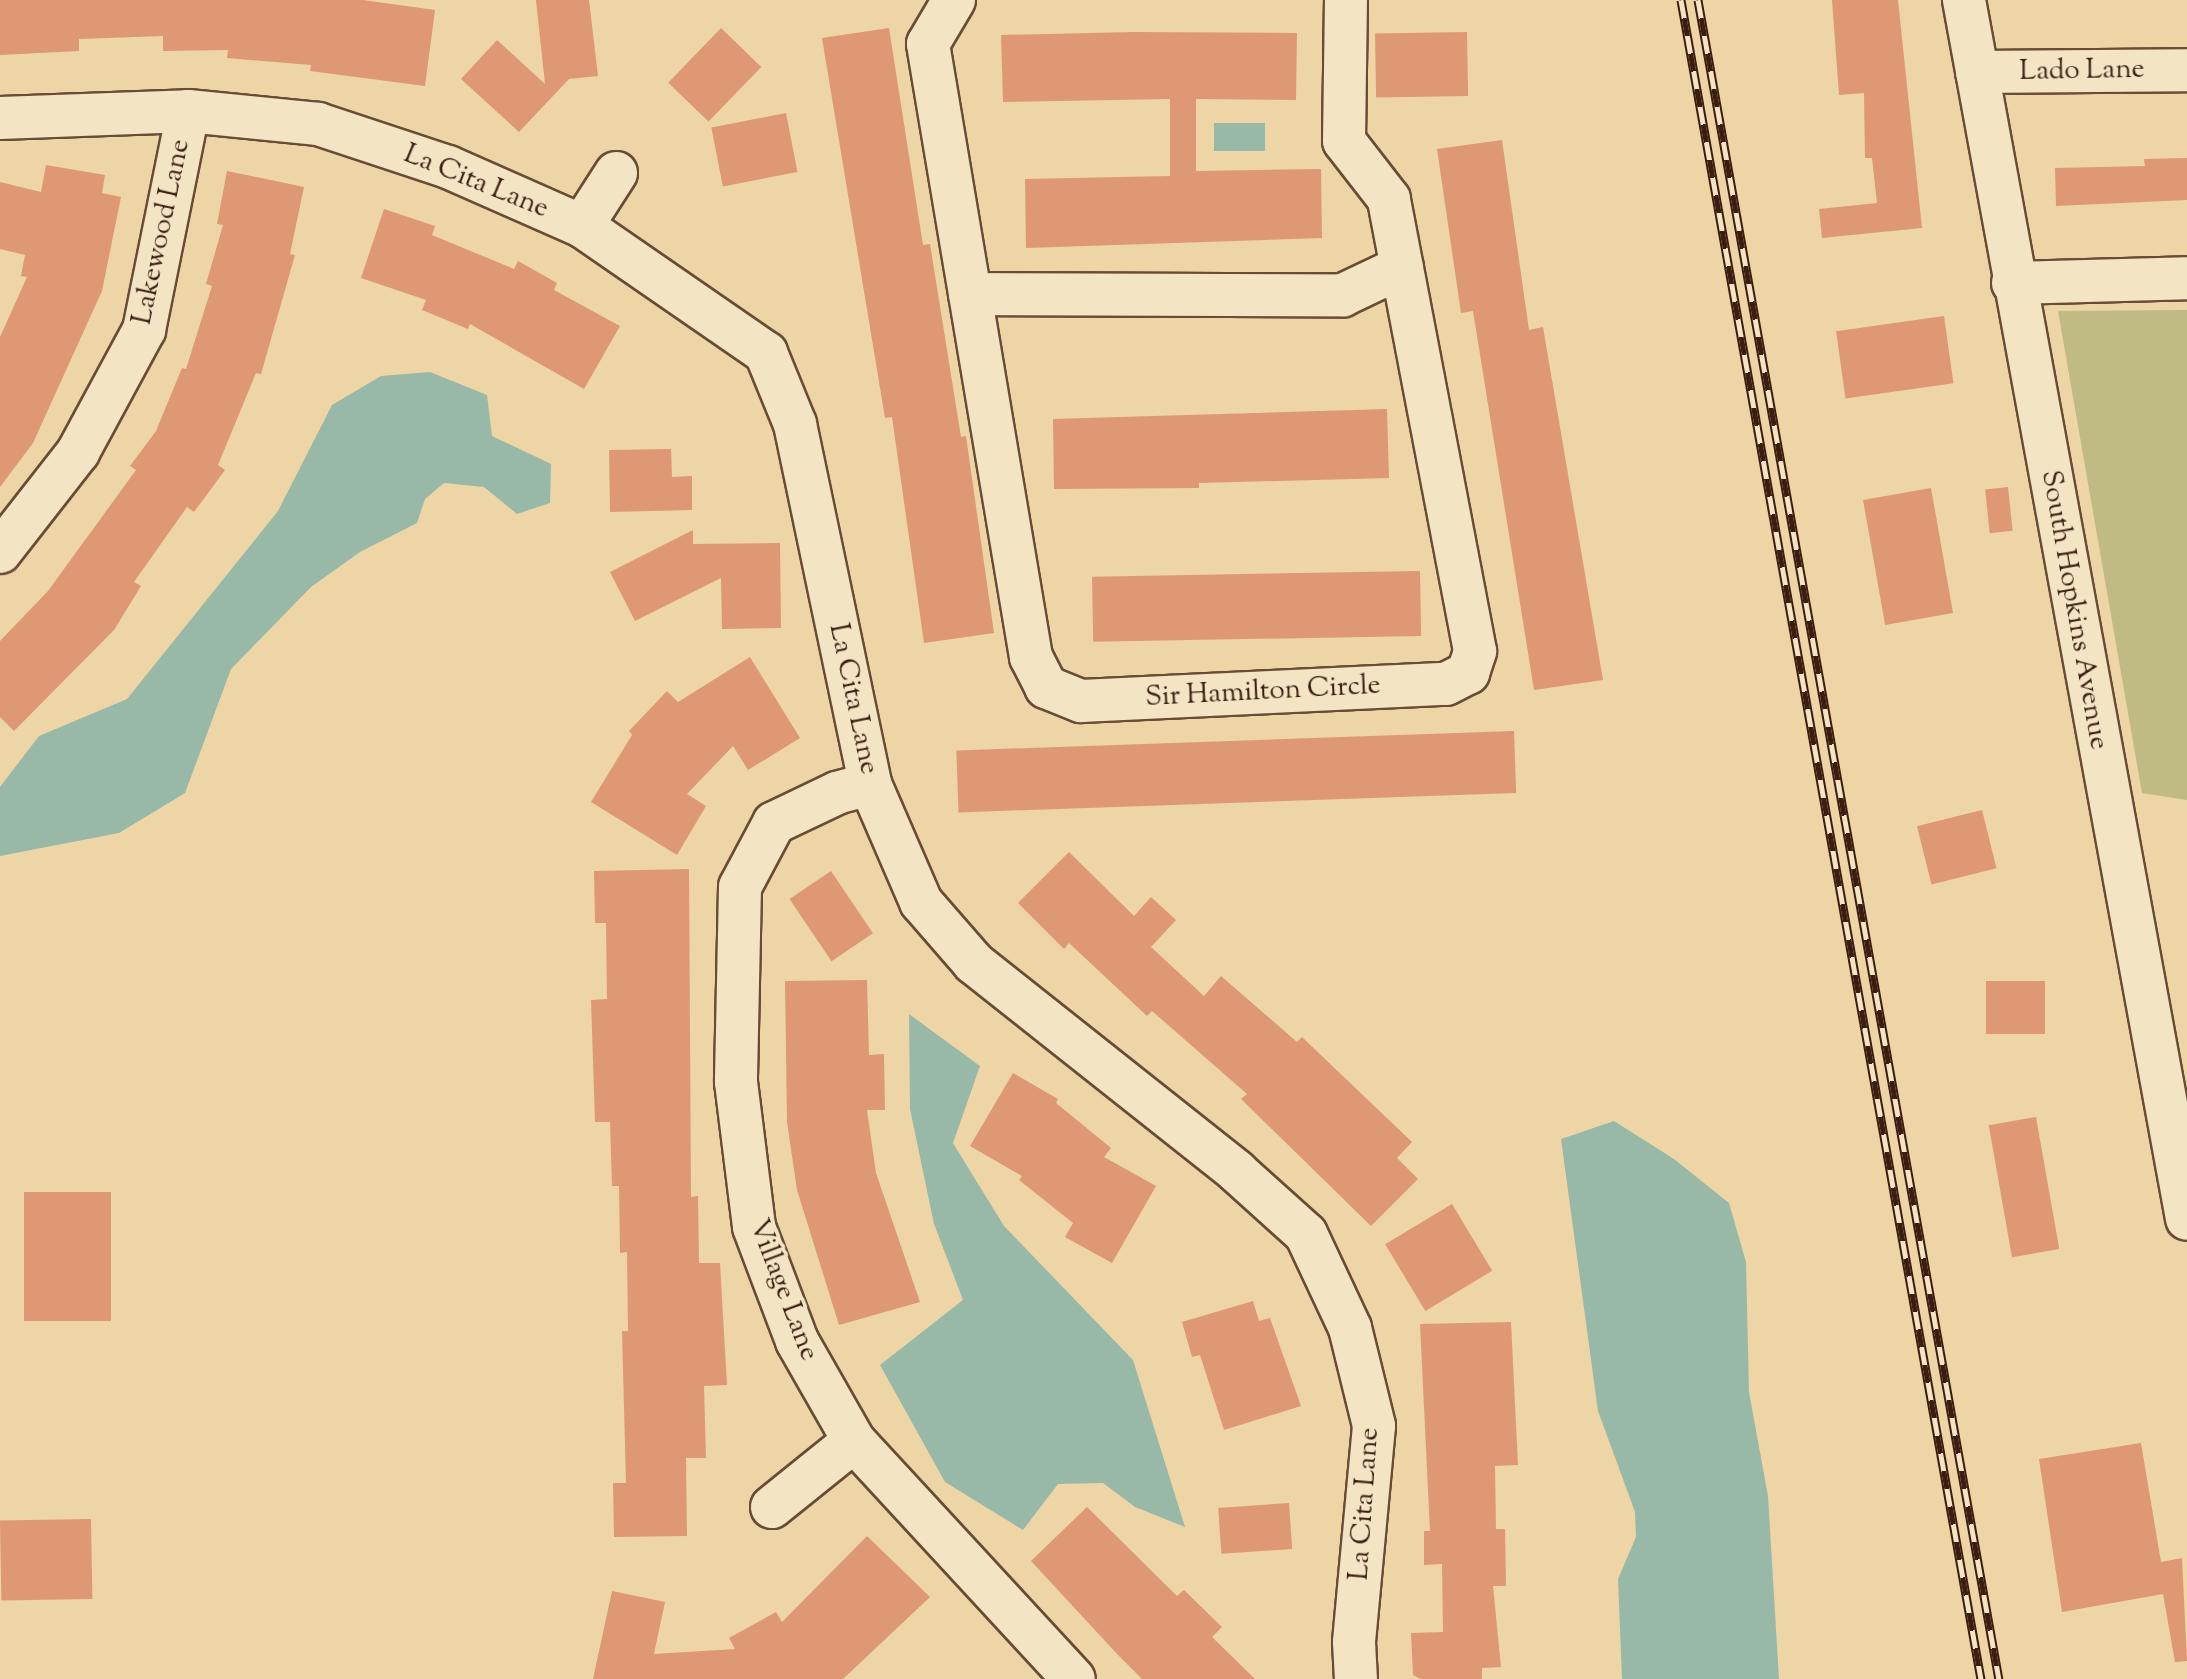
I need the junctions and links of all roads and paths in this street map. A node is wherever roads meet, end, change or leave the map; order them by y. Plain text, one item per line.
1 (954, 0) edge
2 (1346, 0) edge
3 (1964, 0) edge
4 (2187, 70) edge
5 (1977, 72) junction
6 (188, 111) junction
7 (0, 118) edge
8 (616, 173) dead end
9 (582, 226) junction
10 (1402, 267) junction
11 (2187, 278) edge
12 (2013, 283) junction
13 (970, 294) junction
14 (0, 552) edge
15 (870, 784) junction
16 (2187, 1219) edge
17 (854, 1441) junction
18 (772, 1507) dead end
19 (1074, 1679) edge
20 (1356, 1679) edge

1 - 13 street, Sir Hamilton Circle
2 - 10 street, Sir Hamilton Circle
3 - 5 street, South Hopkins Avenue
4 - 5 street, Lado Lane
5 - 12 street, South Hopkins Avenue
6 - 7 street, La Cita Lane
6 - 9 street, La Cita Lane
6 - 14 street, Lakewood Lane
8 - 9 street
9 - 15 street, La Cita Lane
10 - 13 street
10 - 13 street, Sir Hamilton Circle
11 - 12 street
12 - 16 street, South Hopkins Avenue
15 - 17 street, Village Lane
15 - 20 street, La Cita Lane
17 - 18 street
17 - 19 street, Village Lane

